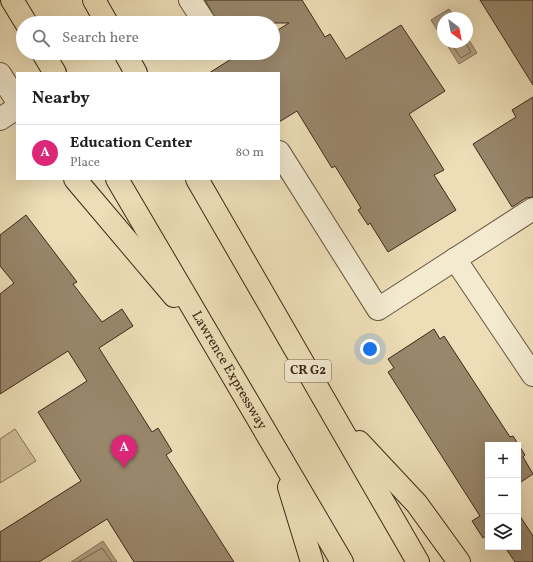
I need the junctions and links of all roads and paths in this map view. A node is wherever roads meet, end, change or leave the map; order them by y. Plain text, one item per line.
1 (12, 0) edge
2 (94, 0) edge
3 (190, 0) edge
4 (22, 16) edge
5 (104, 16) edge
6 (200, 16) edge
7 (47, 60) edge
8 (129, 60) edge
9 (54, 72) edge
10 (135, 72) edge
11 (0, 74) edge
12 (16, 99) edge
13 (16, 109) edge
14 (0, 119) edge
15 (280, 154) edge
16 (76, 180) edge
17 (118, 180) edge
18 (198, 180) edge
19 (533, 209) edge
20 (455, 259) junction
21 (214, 344) junction
22 (533, 375) edge
23 (335, 418) junction
24 (276, 447) junction
25 (312, 562) edge
26 (342, 562) edge
27 (418, 562) edge
28 (459, 562) edge

1 - 4 highway
2 - 5 highway
3 - 6 street
7 - 9 highway
8 - 10 highway
11 - 12 street
13 - 14 street
15 - 20 street
16 - 21 highway
17 - 21 highway, Lawrence Expressway
18 - 23 highway, CR G2
19 - 20 street
20 - 22 street
21 - 24 highway, Lawrence Expressway
23 - 27 highway, CR G2
23 - 28 highway
24 - 25 highway
24 - 26 highway, Lawrence Expressway

